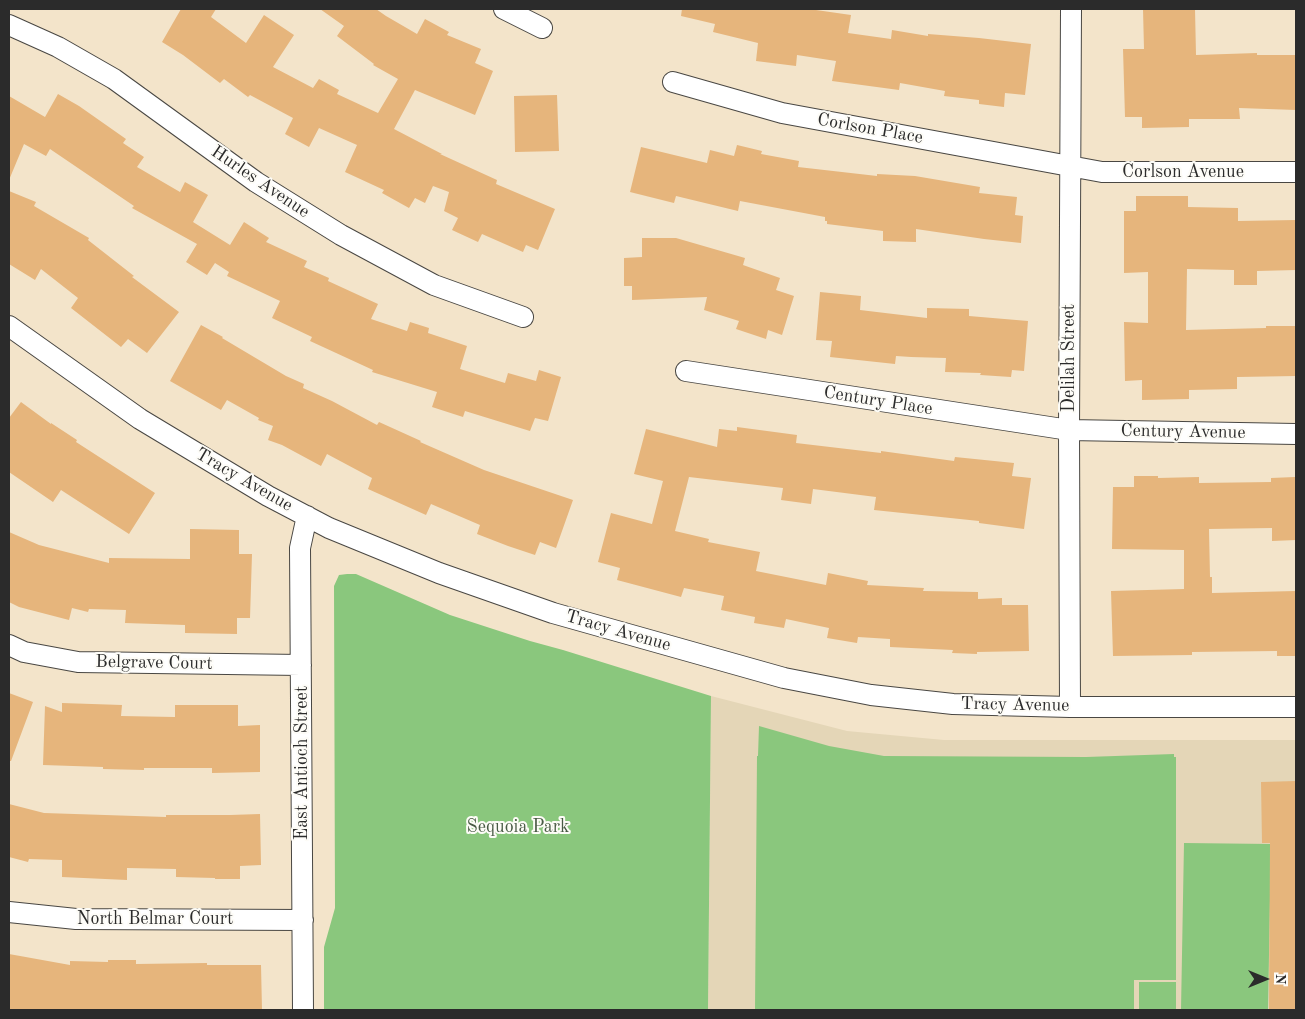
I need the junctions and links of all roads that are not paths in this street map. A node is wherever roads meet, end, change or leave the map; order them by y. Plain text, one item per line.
1 (504, 9) edge
2 (1071, 9) edge
3 (9, 25) edge
4 (542, 28) dead end
5 (673, 82) dead end
6 (1070, 166) junction
7 (1296, 172) edge
8 (523, 317) dead end
9 (9, 326) edge
10 (686, 371) dead end
11 (1069, 430) junction
12 (1296, 434) edge
13 (307, 516) junction
14 (9, 645) edge
15 (301, 665) junction
16 (1070, 707) junction
17 (1296, 707) edge
18 (9, 912) edge
19 (303, 920) junction
20 (303, 1010) edge

1 - 4 street
2 - 6 street, Delilah Street
3 - 8 street, Hurles Avenue
5 - 6 street, Corlson Place
6 - 7 street, Corlson Avenue
6 - 11 street, Delilah Street
9 - 13 street, Tracy Avenue
10 - 11 street, Century Place
11 - 12 street, Century Avenue
11 - 16 street, Delilah Street
13 - 15 street, East Antioch Street
13 - 16 street, Tracy Avenue
14 - 15 street, Belgrave Court
15 - 19 street, East Antioch Street
16 - 17 street, Tracy Avenue
18 - 19 street, North Belmar Court
19 - 20 street, East Antioch Street

